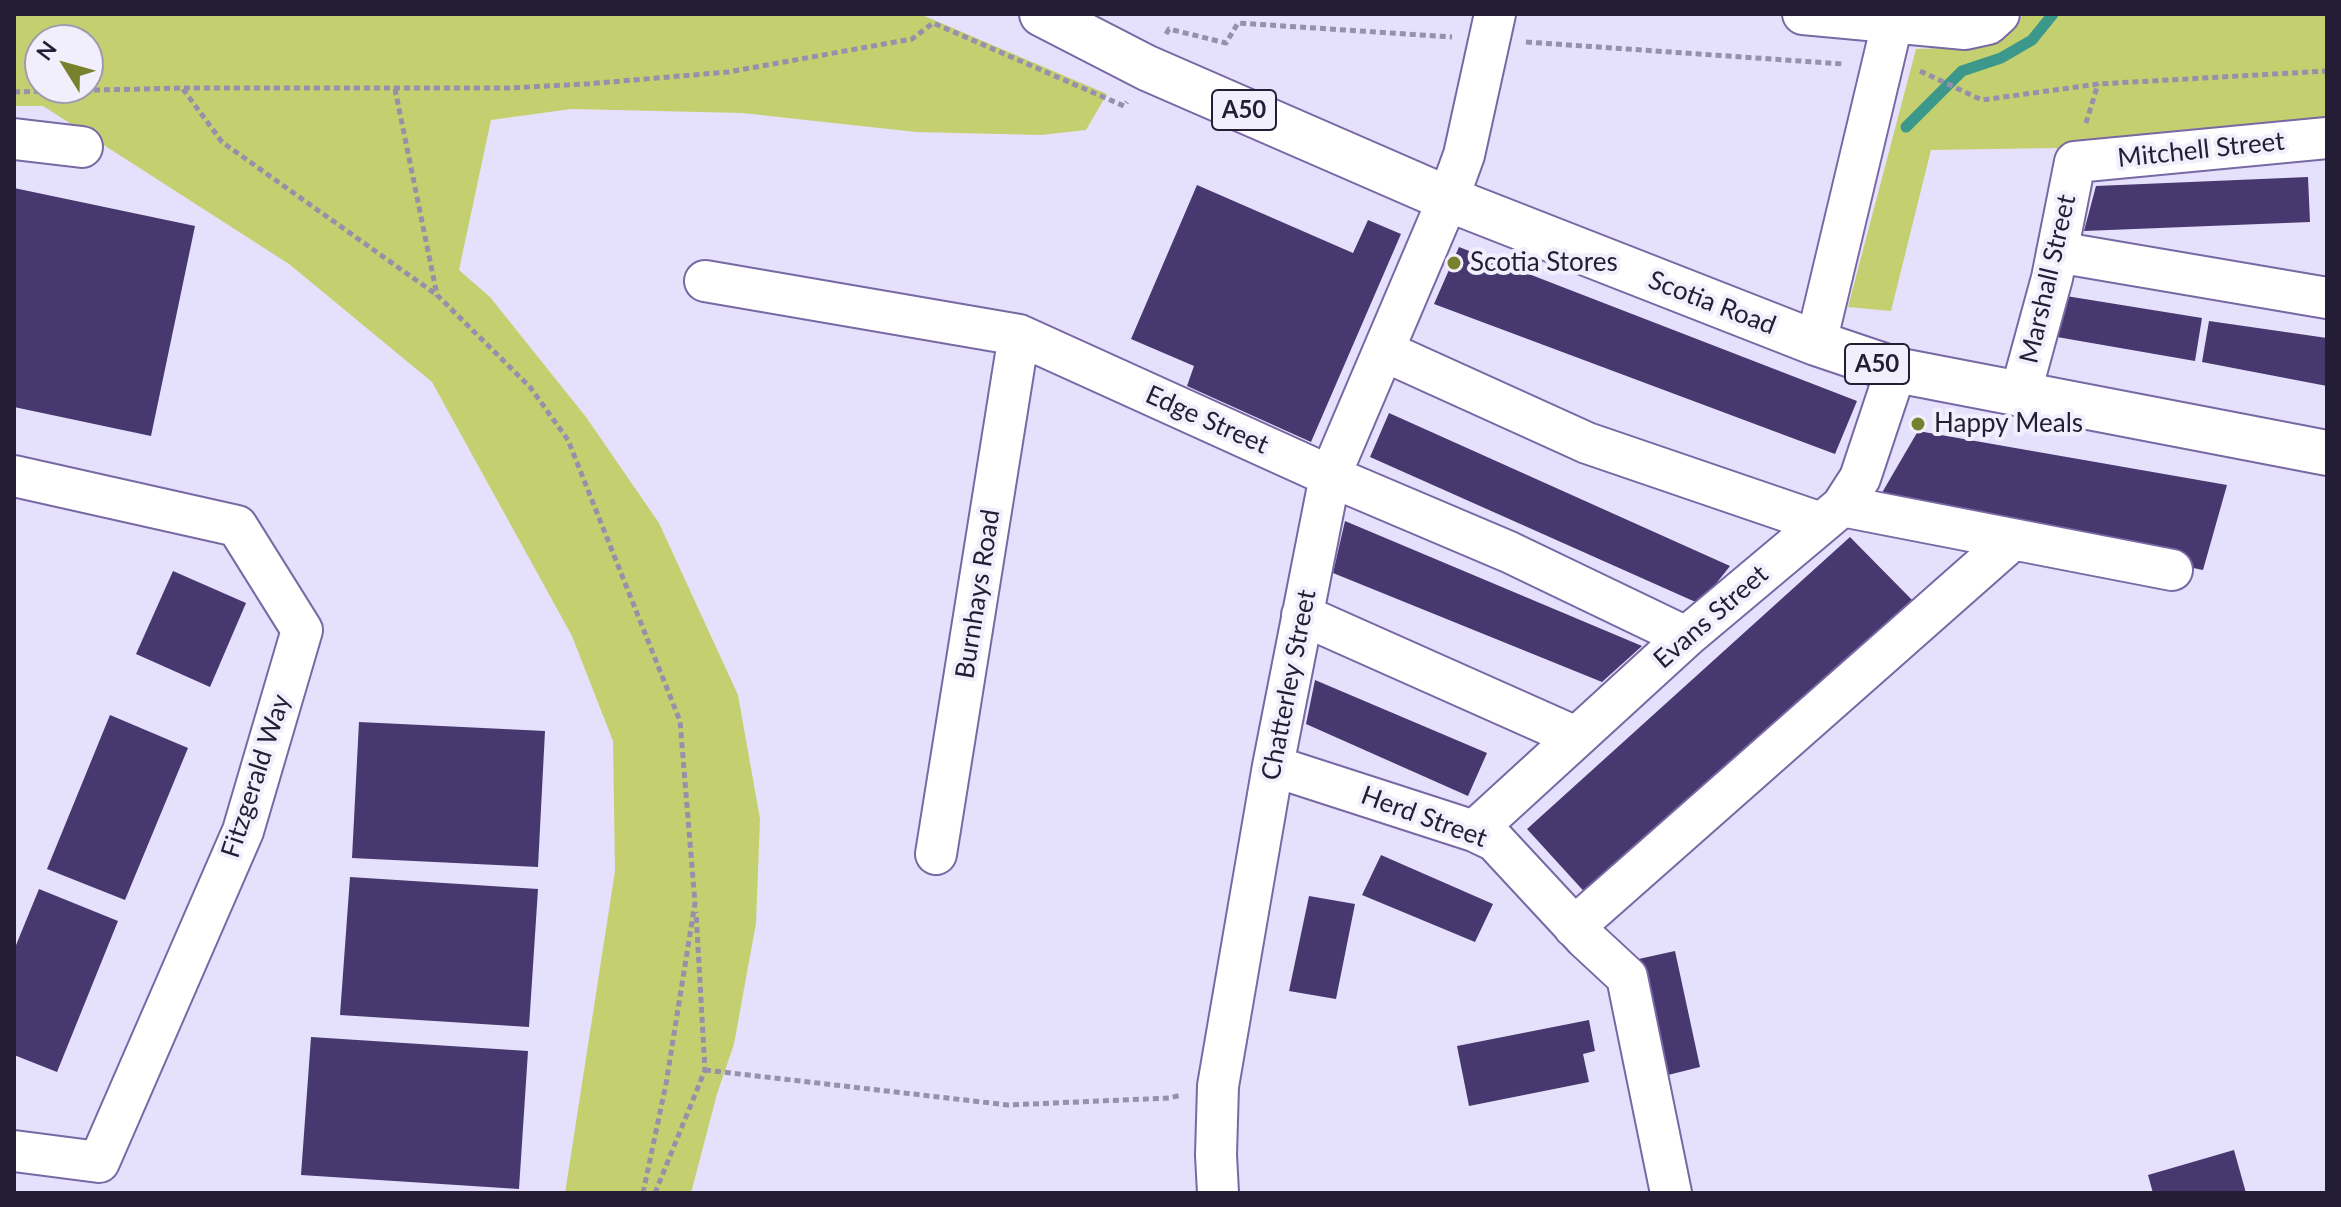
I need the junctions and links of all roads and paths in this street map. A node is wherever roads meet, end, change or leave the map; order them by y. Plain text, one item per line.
1 (1803, 14) edge
2 (1999, 14) edge
3 (1063, 19) edge
4 (1892, 24) junction
5 (1492, 26) edge
6 (1882, 67) junction
7 (1147, 68) junction
8 (2327, 71) edge
9 (182, 88) junction
10 (395, 89) junction
11 (14, 92) edge
12 (2327, 138) edge
13 (14, 139) edge
14 (82, 147) dead end
15 (2075, 162) joint
16 (1448, 199) junction
17 (2057, 252) junction
18 (705, 281) dead end
19 (437, 295) junction
20 (2327, 298) edge
21 (1019, 335) junction
22 (1816, 343) junction
23 (1384, 351) junction
24 (1896, 370) junction
25 (2020, 395) junction
26 (2327, 453) edge
27 (14, 476) edge
28 (1330, 476) junction
29 (1831, 514) junction
30 (2011, 541) junction
31 (2172, 570) dead end
32 (1302, 615) junction
33 (1686, 637) junction
34 (1576, 737) junction
35 (1273, 766) junction
36 (1474, 831) junction
37 (936, 854) dead end
38 (695, 903) junction
39 (1580, 933) junction
40 (705, 1070) junction
41 (1218, 1086) junction
42 (14, 1151) edge
43 (643, 1193) edge
44 (655, 1193) edge
45 (1218, 1193) edge
46 (1671, 1193) edge

1 - 4 street
2 - 4 street
3 - 7 main road, Scotia Road / A50
4 - 6 street
5 - 6 path
5 - 7 path
5 - 16 street, Chatterley Street
6 - 8 path
6 - 22 street
7 - 10 path
7 - 16 main road, Scotia Road / A50
9 - 10 path
9 - 11 path
9 - 19 path
10 - 19 path
12 - 15 street, Mitchell Street
13 - 14 street
15 - 17 street, Marshall Street
16 - 22 main road, Scotia Road / A50
16 - 23 street, Chatterley Street
17 - 20 street
17 - 25 street, Marshall Street
18 - 21 street, Edge Street
19 - 38 path
21 - 28 street, Edge Street
21 - 37 street, Burnhays Road
22 - 24 main road, Scotia Road / A50
23 - 28 street, Chatterley Street
23 - 29 street
24 - 25 main road, Scotia Road / A50
24 - 29 street, Evans Street
25 - 26 main road, Scotia Road / A50
27 - 42 street, Fitzgerald Way
28 - 32 street, Chatterley Street
28 - 33 street, Edge Street
29 - 30 street
29 - 33 street, Evans Street
30 - 31 street
30 - 39 street
32 - 34 street
32 - 35 street, Chatterley Street
33 - 34 street, Evans Street
34 - 36 street, Evans Street
35 - 36 street, Herd Street
35 - 41 street, Chatterley Street
36 - 39 street, Herd Street
38 - 40 path
38 - 43 path
39 - 46 street, Herd Street
40 - 41 path
40 - 44 path
41 - 45 street, Chatterley Street

